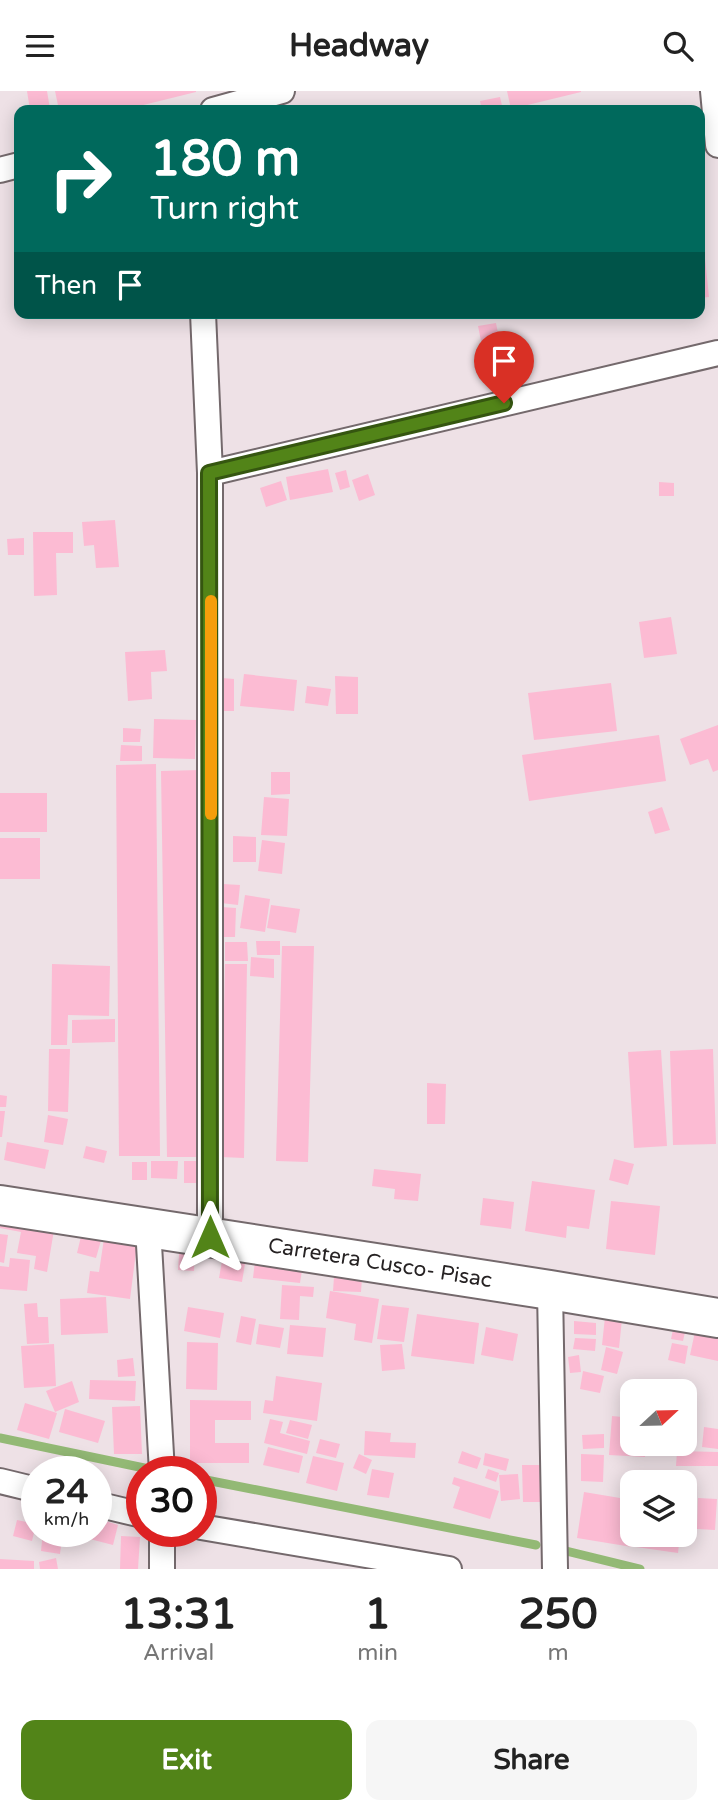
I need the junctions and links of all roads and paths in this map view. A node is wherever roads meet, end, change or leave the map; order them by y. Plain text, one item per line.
1 (282, 91) edge
2 (713, 91) edge
3 (231, 105) edge
4 (718, 145) edge
5 (204, 319) edge
6 (718, 353) edge
7 (209, 473) junction
8 (0, 1205) edge
9 (148, 1227) junction
10 (210, 1237) junction
11 (550, 1290) junction
12 (718, 1318) edge
13 (161, 1456) edge
14 (0, 1481) edge
15 (21, 1486) edge
16 (217, 1530) edge
17 (162, 1547) edge
18 (162, 1569) edge
19 (449, 1569) edge
20 (555, 1569) edge

1 - 3 street
2 - 4 street
5 - 7 street
6 - 7 street
7 - 10 street
8 - 9 highway, Carretera Cusco- Pisac
9 - 10 highway, Carretera Cusco- Pisac
9 - 13 street
10 - 11 highway, Carretera Cusco- Pisac
11 - 12 highway, Carretera Cusco- Pisac
11 - 20 street
14 - 15 street
16 - 19 street
17 - 18 street

